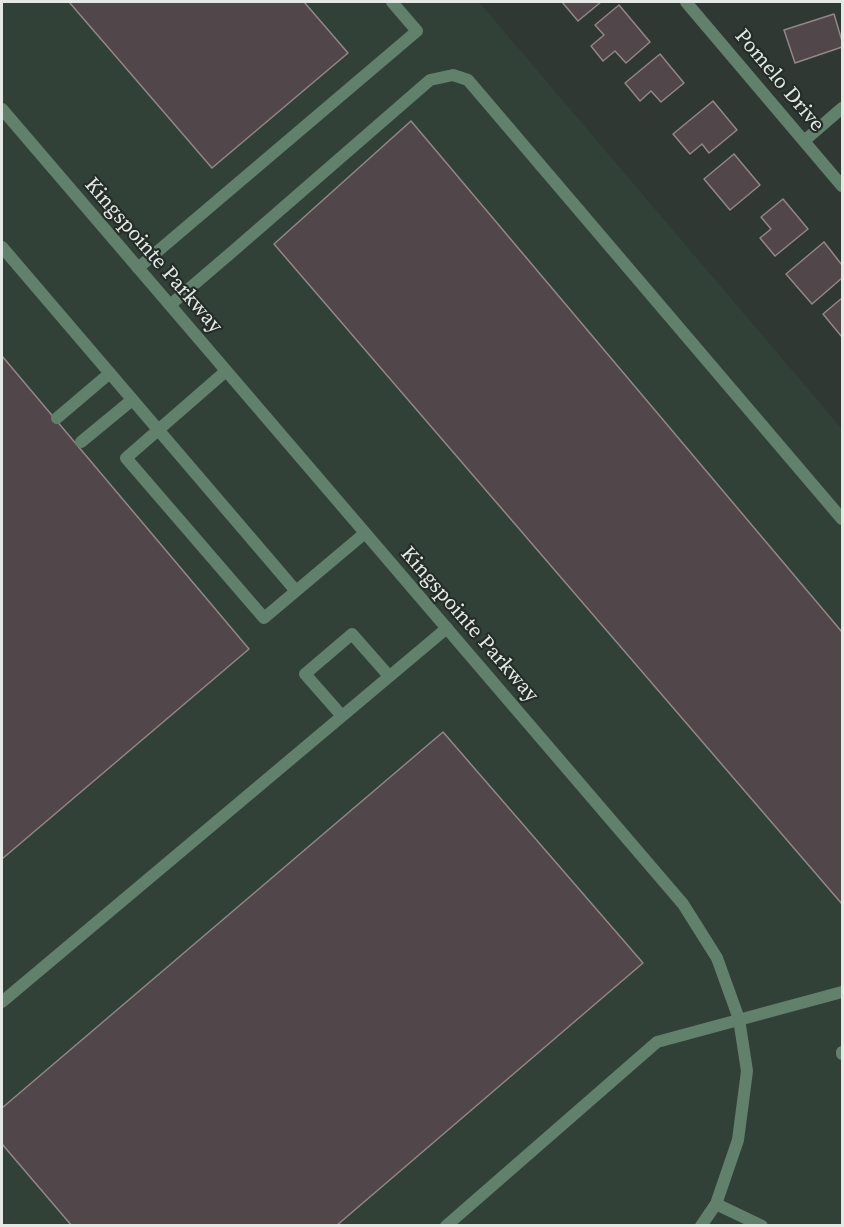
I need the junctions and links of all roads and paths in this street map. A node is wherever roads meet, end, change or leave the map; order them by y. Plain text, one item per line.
1 (392, 2) edge
2 (686, 2) edge
3 (843, 108) edge
4 (2, 109) edge
5 (804, 141) junction
6 (843, 186) edge
7 (2, 247) edge
8 (138, 268) junction
9 (170, 305) junction
10 (226, 371) junction
11 (110, 374) junction
12 (132, 400) junction
13 (57, 418) dead end
14 (158, 431) junction
15 (81, 442) dead end
16 (843, 519) edge
17 (365, 533) junction
18 (296, 591) junction
19 (447, 628) junction
20 (389, 676) junction
21 (342, 716) junction
22 (843, 992) edge
23 (2, 1002) edge
24 (739, 1019) junction
25 (716, 1204) junction
26 (446, 1226) edge
27 (701, 1226) edge
28 (762, 1226) edge

1 - 8 street
2 - 5 street, Pomelo Drive
3 - 5 street
4 - 8 street, Kingspointe Parkway
5 - 6 street, Pomelo Drive
7 - 11 street
8 - 9 street, Kingspointe Parkway
9 - 10 street, Kingspointe Parkway
9 - 16 street
10 - 14 street
10 - 17 street, Kingspointe Parkway
11 - 12 street
11 - 13 street
12 - 14 street
12 - 15 street
14 - 18 street
14 - 18 street
17 - 18 street
17 - 19 street, Kingspointe Parkway
19 - 20 street
19 - 24 street, Kingspointe Parkway
20 - 21 street
20 - 21 street
21 - 23 street
22 - 24 street
24 - 25 street, Kingspointe Parkway
24 - 26 street
25 - 27 street, Kingspointe Parkway
25 - 28 street

